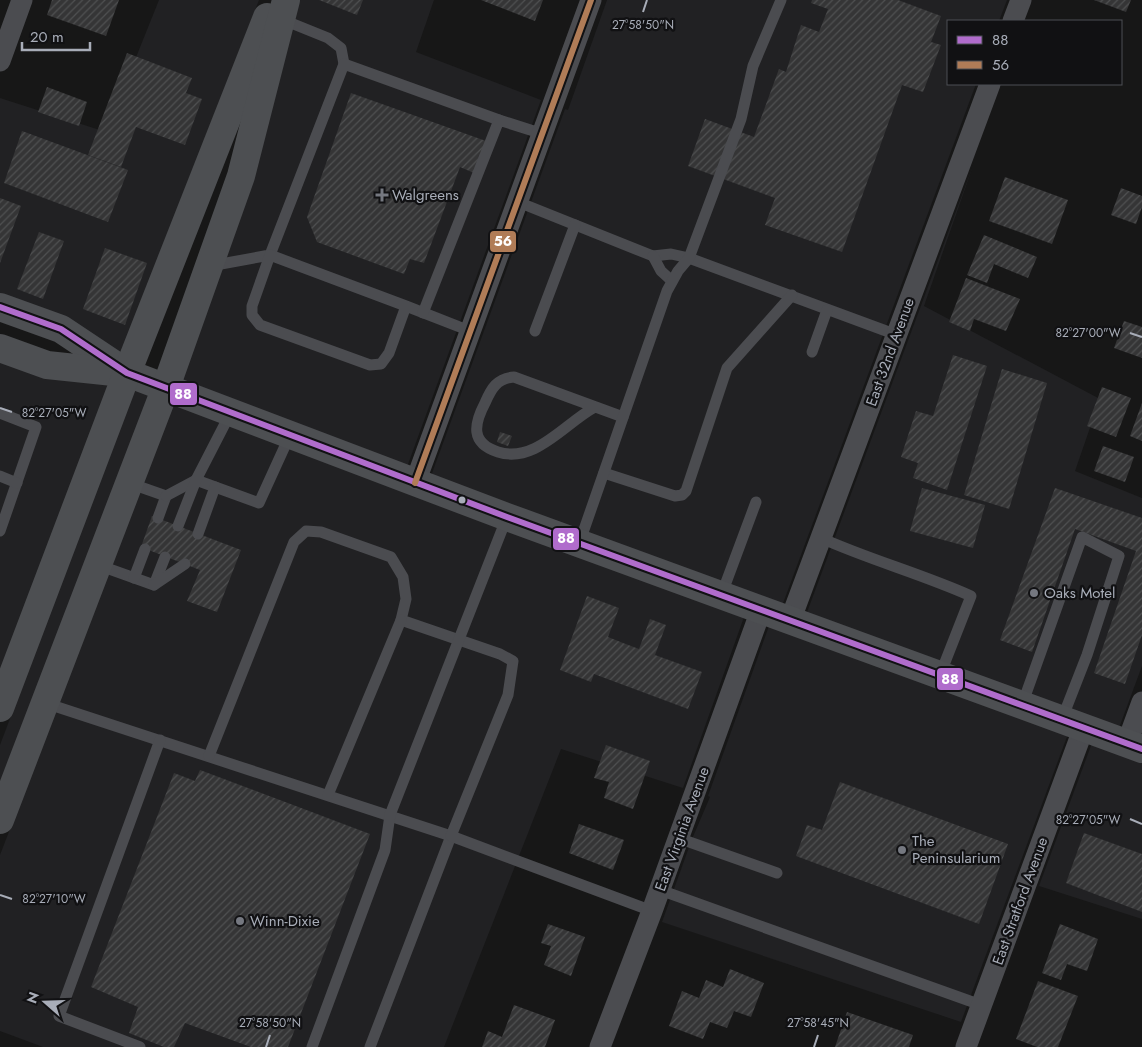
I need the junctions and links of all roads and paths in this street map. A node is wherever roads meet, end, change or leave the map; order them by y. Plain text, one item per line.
1 (22, 0) edge
2 (592, 0) edge
3 (782, 0) edge
4 (1021, 0) edge
5 (280, 6) edge
6 (1013, 20) edge
7 (0, 61) edge
8 (344, 64) junction
9 (990, 85) edge
10 (499, 120) junction
11 (542, 134) junction
12 (518, 202) junction
13 (575, 224) junction
14 (270, 255) junction
15 (653, 256) junction
16 (689, 258) junction
17 (209, 266) junction
18 (672, 281) junction
19 (792, 295) junction
20 (406, 306) junction
21 (0, 308) edge
22 (827, 310) junction
23 (423, 313) junction
24 (470, 331) junction
25 (535, 332) dead end
26 (897, 335) junction
27 (0, 348) edge
28 (812, 352) dead end
29 (127, 373) junction
30 (166, 387) junction
31 (595, 407) junction
32 (231, 412) junction
33 (0, 413) edge
34 (623, 417) junction
35 (290, 435) junction
36 (604, 473) junction
37 (0, 476) edge
38 (196, 480) junction
39 (415, 482) junction
40 (17, 483) junction
41 (129, 483) junction
42 (215, 487) junction
43 (166, 496) junction
44 (756, 502) dead end
45 (507, 517) junction
46 (158, 518) dead end
47 (178, 526) dead end
48 (0, 531) edge
49 (198, 534) dead end
50 (821, 538) junction
51 (579, 544) junction
52 (145, 549) dead end
53 (165, 557) dead end
54 (185, 564) dead end
55 (98, 565) junction
56 (134, 578) junction
57 (154, 585) junction
58 (721, 596) junction
59 (760, 610) junction
60 (401, 620) junction
61 (790, 621) junction
62 (458, 639) junction
63 (940, 675) junction
64 (1142, 702) edge
65 (45, 703) junction
66 (1, 704) edge
67 (1022, 705) junction
68 (1073, 723) junction
69 (160, 740) junction
70 (1134, 746) edge
71 (209, 756) junction
72 (328, 795) junction
73 (390, 815) junction
74 (0, 820) edge
75 (451, 836) junction
76 (678, 838) junction
77 (777, 873) dead end
78 (660, 890) junction
79 (652, 911) junction
80 (981, 1006) junction
81 (140, 1047) edge
82 (312, 1047) edge
83 (370, 1047) edge
84 (600, 1047) edge
85 (966, 1047) edge

1 - 7 street
2 - 11 street
3 - 16 lane
4 - 6 street
5 - 8 lane
5 - 17 main road
5 - 29 main road
8 - 10 lane
8 - 14 lane
9 - 26 street, East 32nd Avenue
10 - 11 lane
10 - 23 lane
11 - 12 street
12 - 13 lane
12 - 24 street
13 - 15 lane
13 - 25 lane
14 - 17 lane
14 - 20 lane
14 - 20 lane
15 - 16 lane
15 - 18 lane
16 - 18 lane
16 - 19 lane
17 - 30 main road
18 - 34 lane
19 - 22 lane
19 - 36 lane
20 - 23 lane
21 - 29 main road
22 - 26 lane
22 - 28 lane
23 - 24 lane
24 - 39 street
26 - 50 street, East 32nd Avenue
27 - 29 main road
29 - 30 main road
29 - 66 main road
30 - 32 main road
30 - 41 main road
31 - 31 lane
31 - 34 lane
32 - 35 main road
32 - 38 lane
33 - 40 lane
34 - 36 lane
35 - 39 main road
35 - 42 lane
36 - 51 lane
37 - 40 lane
38 - 42 lane
38 - 43 lane
38 - 47 lane
39 - 45 main road
40 - 48 lane
41 - 43 lane
41 - 55 main road
42 - 49 lane
43 - 46 lane
44 - 58 lane
45 - 51 main road
45 - 62 lane
50 - 61 street, East 32nd Avenue
50 - 63 lane
51 - 58 main road
52 - 56 lane
53 - 57 lane
54 - 57 lane
55 - 56 lane
55 - 65 main road
56 - 57 lane
58 - 59 main road
59 - 61 main road
59 - 76 street, East Virginia Avenue
60 - 62 lane
60 - 71 lane
60 - 72 lane
61 - 63 main road
62 - 73 lane
62 - 75 lane
63 - 67 main road
64 - 70 street
65 - 69 lane
65 - 74 main road
67 - 68 main road
67 - 68 lane
68 - 70 main road
68 - 80 street, East Stratford Avenue
69 - 71 lane
69 - 81 lane
71 - 72 lane
72 - 73 lane
73 - 75 lane
73 - 82 lane
75 - 79 lane
75 - 83 lane
76 - 77 lane
76 - 78 street, East Virginia Avenue
78 - 79 street, East Virginia Avenue
78 - 80 lane
79 - 84 street, East Virginia Avenue
80 - 85 street, East Stratford Avenue

